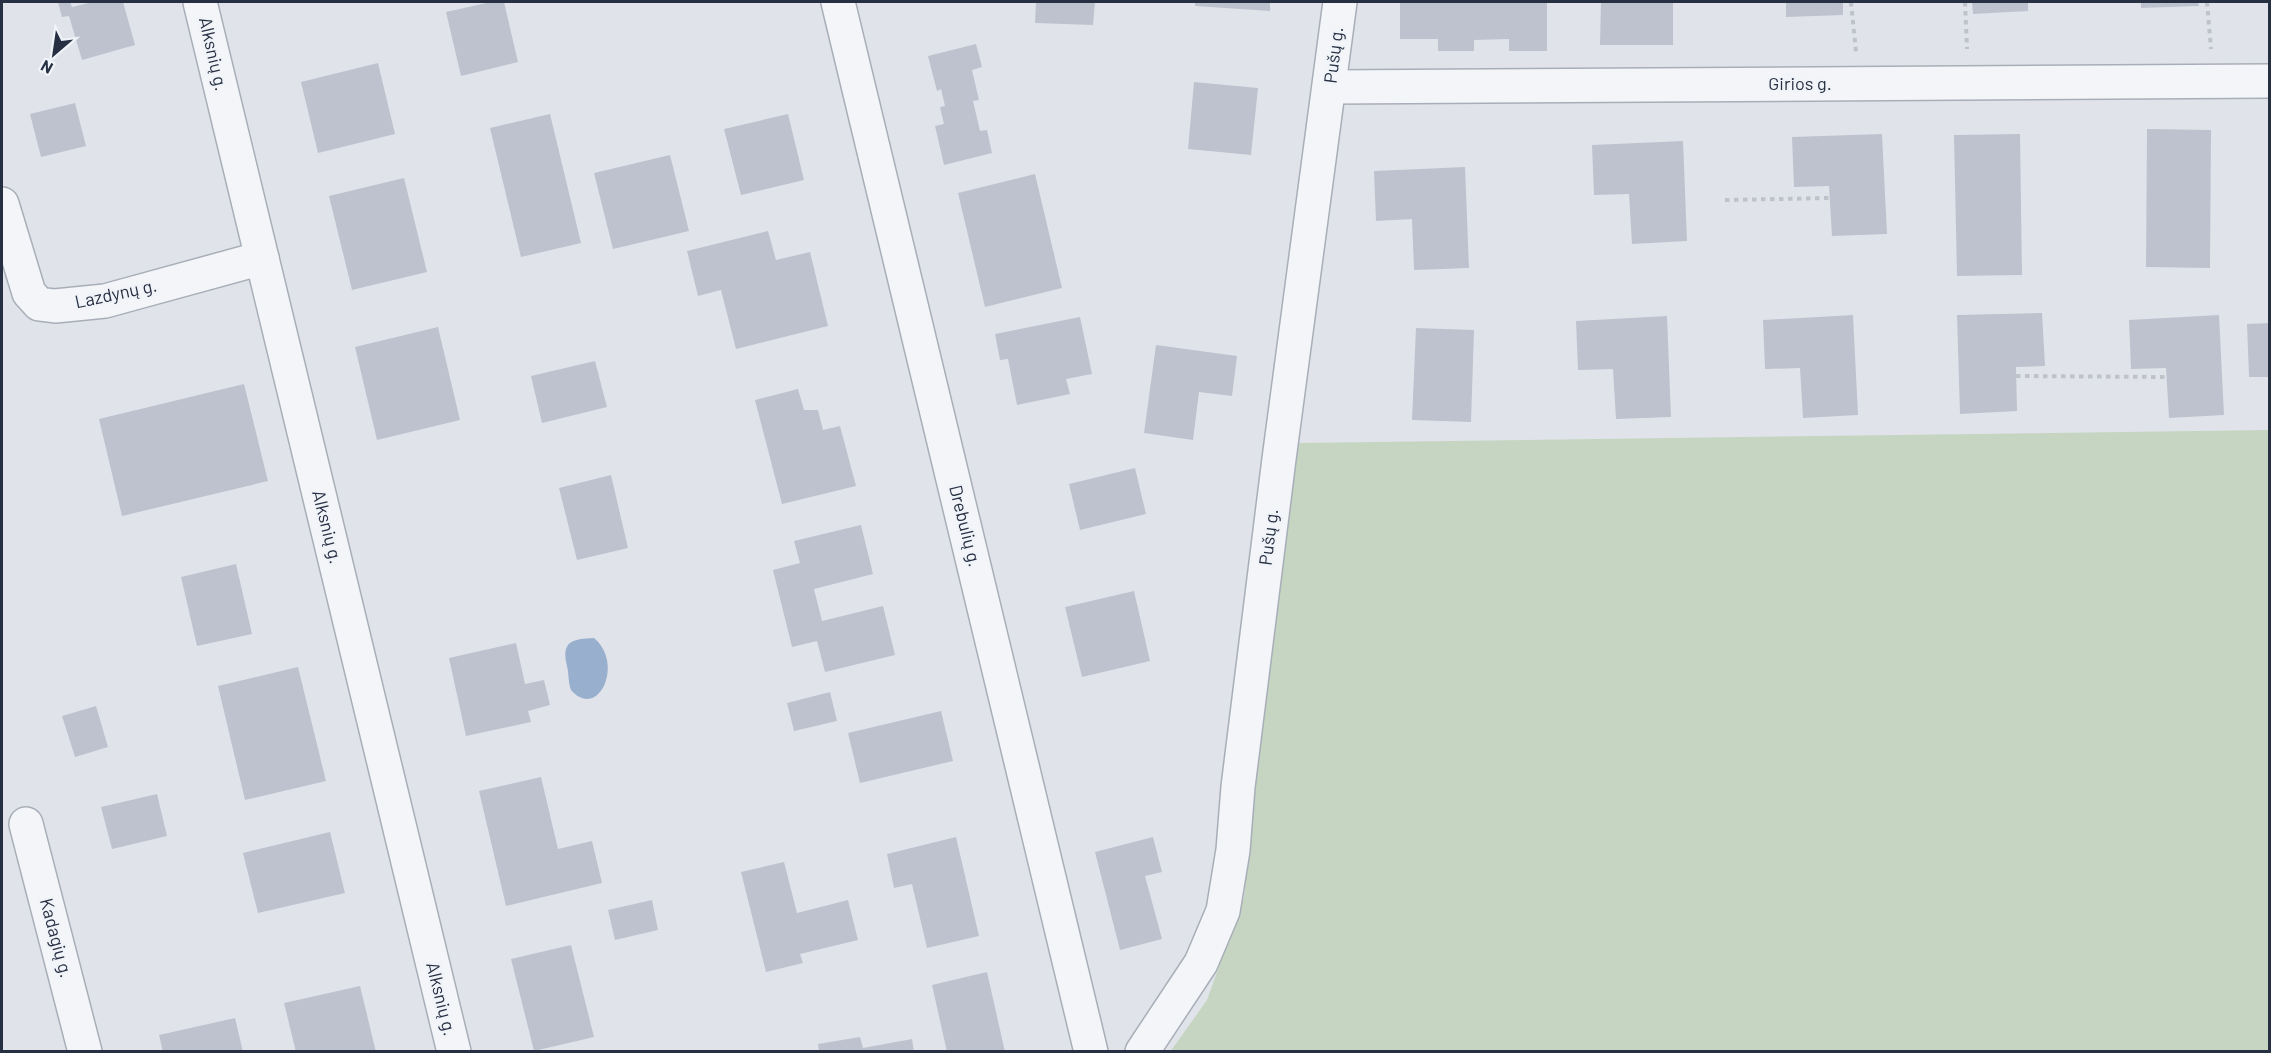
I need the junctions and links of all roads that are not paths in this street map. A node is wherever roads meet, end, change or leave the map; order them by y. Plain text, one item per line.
1 (200, 2) edge
2 (838, 2) edge
3 (1341, 2) edge
4 (2270, 81) edge
5 (1330, 87) junction
6 (2, 204) edge
7 (262, 258) junction
8 (26, 824) dead end
9 (85, 1052) edge
10 (454, 1052) edge
11 (1091, 1052) edge
12 (1142, 1052) edge

1 - 7 street, Alksnių g.
2 - 11 street, Drebulių g.
3 - 5 street, Pušų g.
4 - 5 street, Girios g.
5 - 12 street, Pušų g.
6 - 7 street, Lazdynų g.
7 - 10 street, Alksnių g.
8 - 9 street, Kadagių g.

